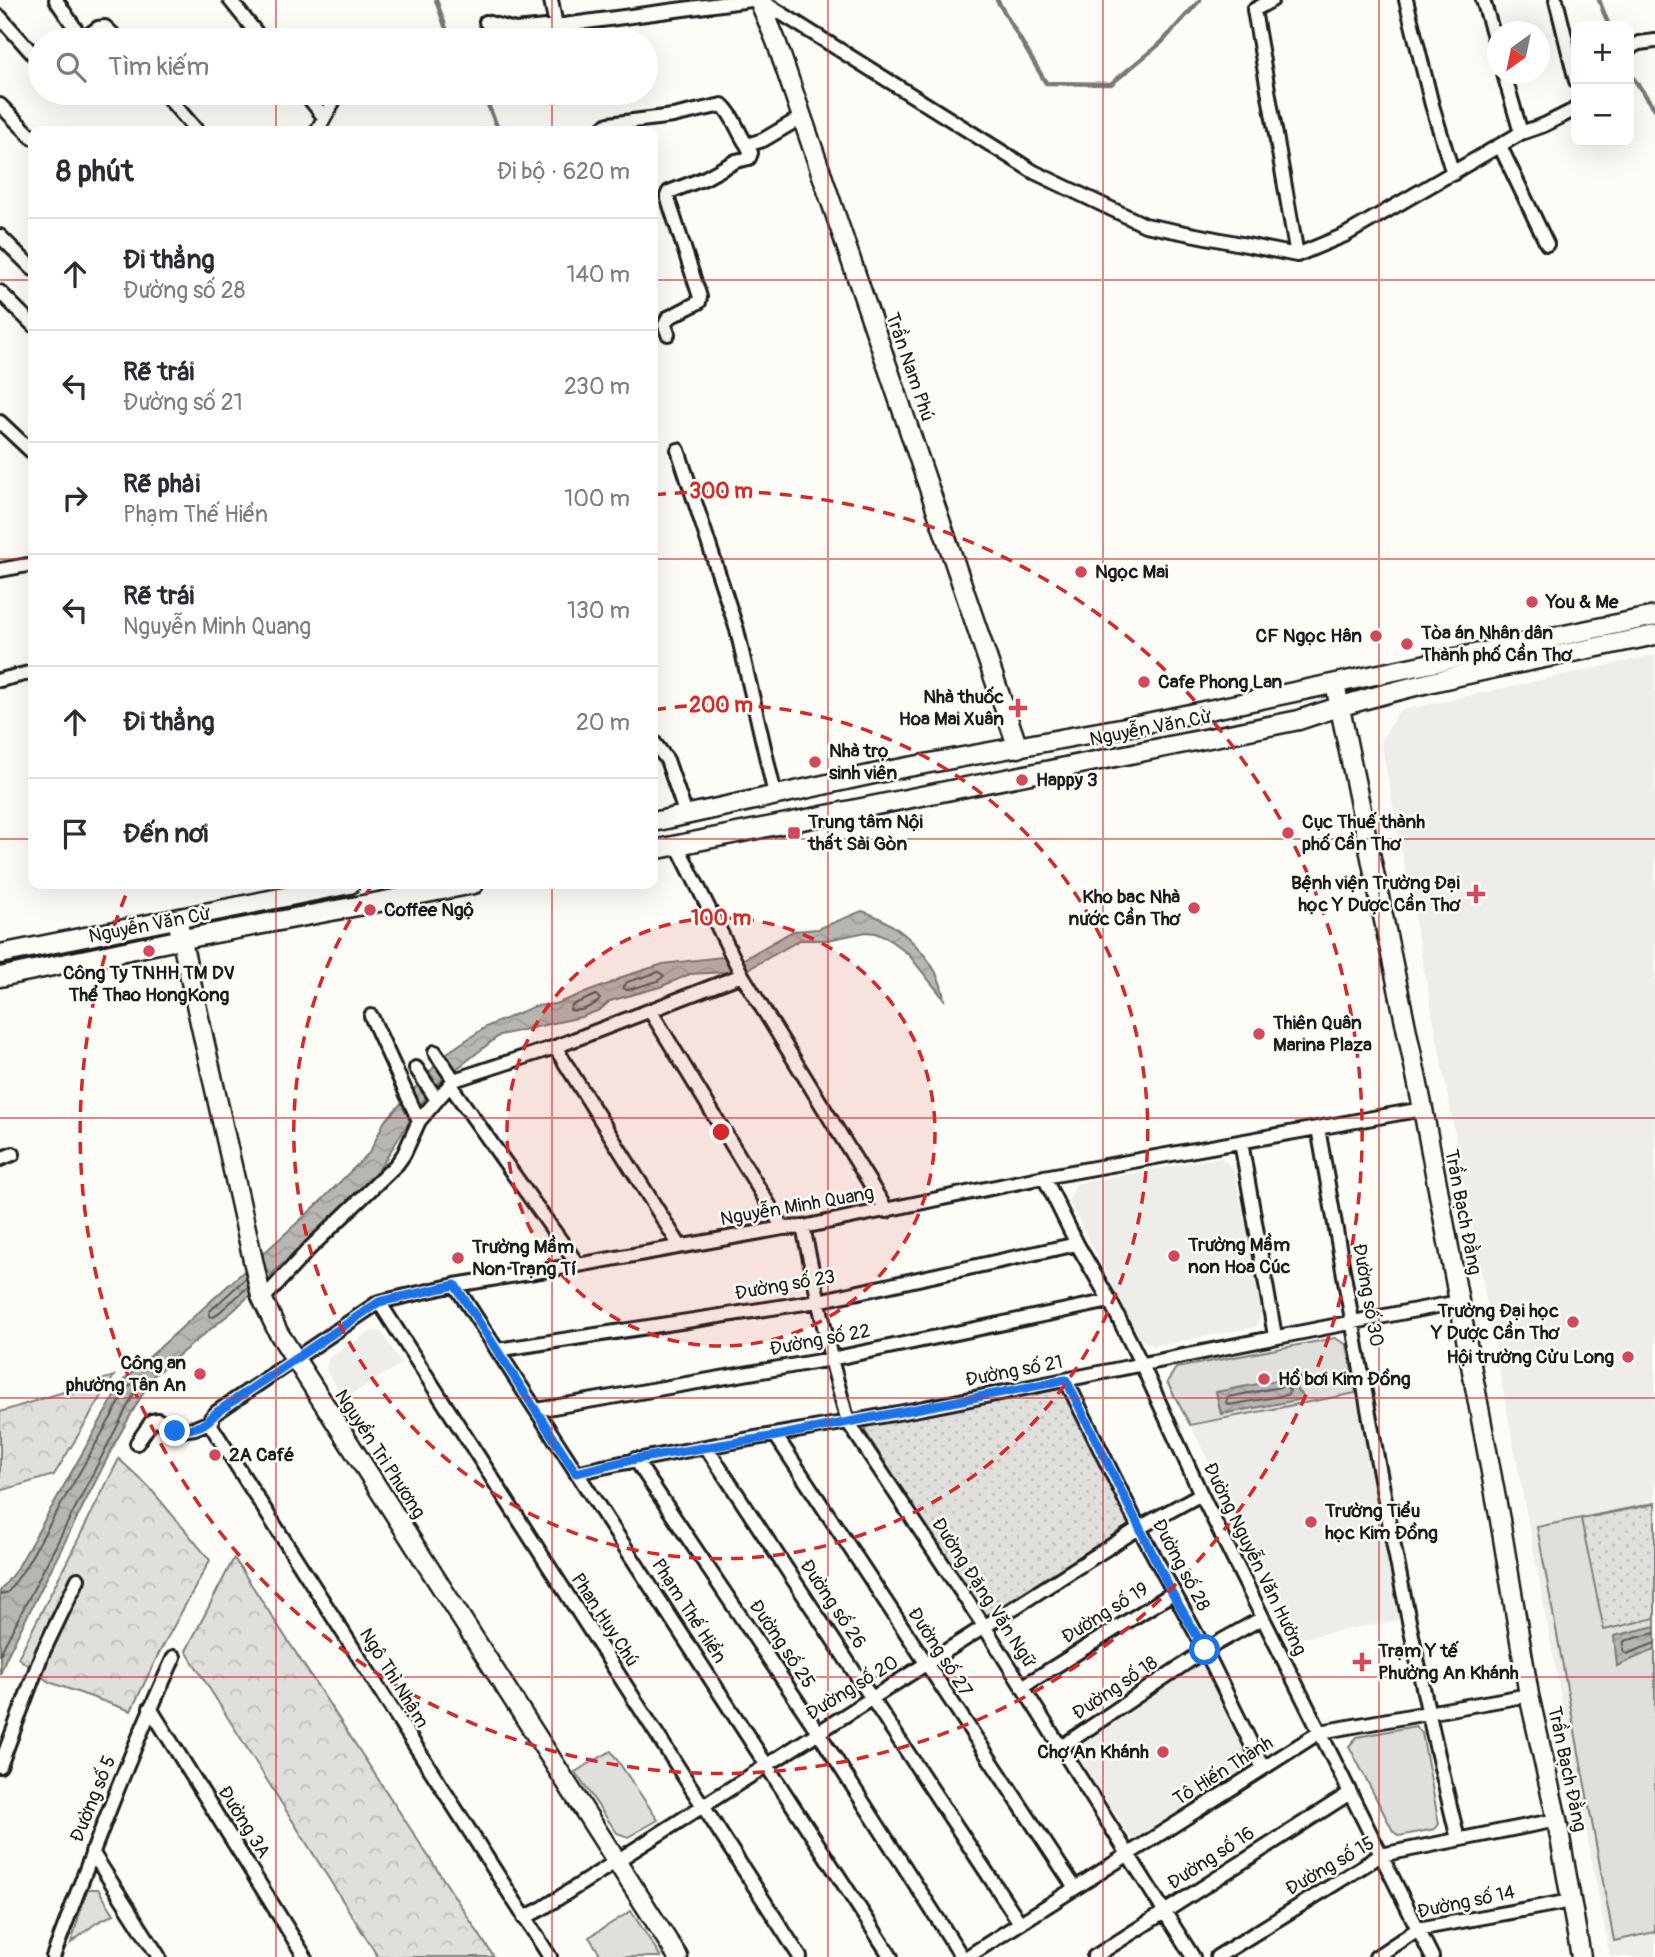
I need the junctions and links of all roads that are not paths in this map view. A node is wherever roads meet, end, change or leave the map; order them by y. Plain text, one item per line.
1 (56, 0) edge
2 (230, 0) edge
3 (551, 0) edge
4 (751, 0) edge
5 (760, 0) edge
6 (1272, 0) edge
7 (1406, 0) edge
8 (1483, 0) edge
9 (1556, 0) edge
10 (0, 17) edge
11 (1489, 21) edge
12 (486, 22) dead end
13 (556, 26) junction
14 (74, 28) edge
15 (252, 28) edge
16 (508, 28) edge
17 (536, 28) edge
18 (1655, 41) edge
19 (1634, 46) edge
20 (28, 48) edge
21 (1571, 61) edge
22 (1507, 84) edge
23 (0, 105) edge
24 (174, 105) edge
25 (314, 105) edge
26 (331, 105) edge
27 (1571, 112) edge
28 (324, 117) junction
29 (802, 117) junction
30 (193, 126) edge
31 (320, 126) edge
32 (606, 126) edge
33 (28, 133) edge
34 (1521, 133) junction
35 (747, 145) junction
36 (1500, 146) junction
37 (1453, 174) junction
38 (0, 236) edge
39 (1547, 244) dead end
40 (1297, 255) junction
41 (28, 264) edge
42 (0, 292) edge
43 (28, 320) edge
44 (668, 334) dead end
45 (0, 422) edge
46 (28, 448) edge
47 (678, 450) dead end
48 (28, 565) edge
49 (0, 570) edge
50 (1655, 616) edge
51 (1655, 635) edge
52 (28, 673) edge
53 (0, 680) edge
54 (1335, 684) junction
55 (1339, 706) junction
56 (658, 748) edge
57 (1018, 748) junction
58 (775, 795) junction
59 (686, 815) junction
60 (658, 821) edge
61 (677, 845) junction
62 (658, 849) edge
63 (325, 889) edge
64 (447, 889) edge
65 (177, 919) junction
66 (181, 939) junction
67 (0, 954) edge
68 (741, 975) junction
69 (0, 977) edge
70 (650, 1012) junction
71 (371, 1016) dead end
72 (555, 1047) junction
73 (437, 1055) dead end
74 (419, 1072) dead end
75 (451, 1080) junction
76 (435, 1097) junction
77 (1423, 1109) junction
78 (418, 1118) junction
79 (1318, 1128) junction
80 (1241, 1142) junction
81 (13, 1154) dead end
82 (0, 1159) edge
83 (1044, 1177) junction
84 (887, 1211) junction
85 (803, 1227) junction
86 (783, 1228) junction
87 (1077, 1244) junction
88 (680, 1246) junction
89 (579, 1265) junction
90 (455, 1285) junction
91 (262, 1297) junction
92 (818, 1301) junction
93 (1110, 1301) junction
94 (379, 1302) junction
95 (1459, 1302) junction
96 (1353, 1322) junction
97 (1275, 1336) junction
98 (496, 1350) junction
99 (831, 1359) junction
100 (294, 1360) junction
101 (1142, 1365) junction
102 (1066, 1380) junction
103 (536, 1410) junction
104 (211, 1419) junction
105 (848, 1422) junction
106 (776, 1436) junction
107 (137, 1443) dead end
108 (706, 1447) junction
109 (635, 1459) junction
110 (576, 1473) junction
111 (1201, 1494) junction
112 (1139, 1528) junction
113 (78, 1579) dead end
114 (1172, 1593) junction
115 (1262, 1618) junction
116 (984, 1626) junction
117 (1205, 1650) junction
118 (174, 1657) dead end
119 (925, 1665) junction
120 (1022, 1687) junction
121 (1529, 1695) junction
122 (873, 1699) junction
123 (150, 1708) junction
124 (1427, 1714) junction
125 (818, 1732) junction
126 (1320, 1732) junction
127 (1061, 1747) junction
128 (766, 1765) junction
129 (0, 1766) edge
130 (1263, 1768) junction
131 (1350, 1793) junction
132 (702, 1807) junction
133 (1557, 1820) junction
134 (1458, 1839) junction
135 (92, 1852) junction
136 (1129, 1853) junction
137 (1381, 1854) junction
138 (616, 1862) junction
139 (1075, 1888) junction
140 (1571, 1901) junction
141 (1163, 1912) junction
142 (524, 1918) junction
143 (1020, 1923) junction
144 (1418, 1929) junction
145 (53, 1957) edge
146 (159, 1957) edge
147 (306, 1957) edge
148 (550, 1957) edge
149 (678, 1957) edge
150 (800, 1957) edge
151 (891, 1957) edge
152 (964, 1957) edge
153 (1094, 1957) edge
154 (1193, 1957) edge
155 (1217, 1957) edge
156 (1376, 1957) edge
157 (1432, 1957) edge
158 (1581, 1957) edge

1 - 14 street
2 - 15 street
3 - 13 street
4 - 13 street
5 - 29 street, Trần Nam Phú
5 - 40 street
6 - 40 street
7 - 37 street
8 - 11 street
9 - 21 street
10 - 20 street
12 - 16 street
13 - 17 street
18 - 19 street
22 - 34 street
23 - 33 street
24 - 30 street
25 - 28 street
26 - 28 street
27 - 34 street
28 - 31 street
29 - 35 street
29 - 57 street, Trần Nam Phú
32 - 35 street
34 - 36 street
35 - 44 street
36 - 37 street
36 - 39 street
37 - 40 street
38 - 41 street
42 - 43 street
45 - 46 street
47 - 58 street
48 - 49 street
50 - 54 street, Nguyễn Văn Cừ
51 - 55 street, Nguyễn Văn Cừ
52 - 53 street
54 - 55 street, Trần Bạch Đằng
54 - 57 street, Nguyễn Văn Cừ
55 - 61 street, Nguyễn Văn Cừ
55 - 77 street, Trần Bạch Đằng
56 - 59 street
57 - 58 street, Nguyễn Văn Cừ
58 - 59 street, Nguyễn Văn Cừ
59 - 60 street, Nguyễn Văn Cừ
61 - 62 street, Nguyễn Văn Cừ
61 - 68 street
63 - 65 street
64 - 66 street, Nguyễn Văn Cừ
65 - 66 street, Nguyển Tri Phương
65 - 67 street
66 - 69 street, Nguyễn Văn Cừ
66 - 91 street, Nguyển Tri Phương
68 - 70 street
68 - 84 street
70 - 72 street
70 - 86 street
71 - 78 street
72 - 75 street
72 - 88 street
73 - 75 street
74 - 76 street
75 - 76 street
75 - 89 street
76 - 78 street
77 - 79 street, Nguyễn Minh Quang
77 - 95 street, Trần Bạch Đằng
78 - 91 street
79 - 80 street, Nguyễn Minh Quang
79 - 96 street, Đường số 30
80 - 83 street, Nguyễn Minh Quang
80 - 97 street
81 - 82 street
83 - 84 street, Nguyễn Minh Quang
83 - 87 street, Đường Nguyễn Văn Hưởng
84 - 85 street, Nguyễn Minh Quang
85 - 86 street, Nguyễn Minh Quang
85 - 92 street, Đường Đặng Văn Ngữ
86 - 88 street, Nguyễn Minh Quang
87 - 92 street, Đường số 23
87 - 93 street, Đường Nguyễn Văn Hưởng
88 - 89 street, Nguyễn Minh Quang
89 - 90 street, Nguyễn Minh Quang
90 - 94 street, Nguyễn Minh Quang
90 - 98 street, Phạm Thế Hiển
91 - 100 street, Nguyển Tri Phương
92 - 98 street, Đường số 23
92 - 99 street, Đường Đặng Văn Ngữ
93 - 99 street, Đường số 22
93 - 101 street, Đường Nguyễn Văn Hưởng
94 - 100 street, Nguyễn Minh Quang
94 - 132 street, Phan Huy Chú
95 - 96 street, Đường số 21
95 - 121 street, Trần Bạch Đằng
96 - 97 street, Đường số 21
96 - 124 street, Đường số 30
97 - 101 street, Đường số 21
98 - 103 street, Phạm Thế Hiển
99 - 103 street, Đường số 22
99 - 105 street, Đường Đặng Văn Ngữ
100 - 104 street, Nguyễn Minh Quang
100 - 138 street, Nguyển Tri Phương
101 - 102 street, Đường số 21
101 - 111 street, Đường Nguyễn Văn Hưởng
102 - 105 street, Đường số 21
102 - 112 street, Đường số 28
103 - 110 street, Phạm Thế Hiển
104 - 107 street, Nguyễn Minh Quang
104 - 142 street, Ngô Thì Nhậm
105 - 106 street, Đường số 21
105 - 116 street, Đường Đặng Văn Ngữ
106 - 108 street, Đường số 21
106 - 119 street, Đường số 27
108 - 109 street, Đường số 21
108 - 122 street, Đường số 26
109 - 110 street, Đường số 21
109 - 125 street, Đường số 25
110 - 128 street, Phạm Thế Hiển
111 - 112 street, Đường số 20
111 - 115 street, Đường Nguyễn Văn Hưởng
112 - 114 street, Đường số 28
112 - 116 street, Đường số 20
113 - 129 street
114 - 117 street, Đường số 28
114 - 120 street, Đường số 19
115 - 117 street, Đường số 18
115 - 126 street, Đường Nguyễn Văn Hưởng
116 - 119 street, Đường số 20
116 - 120 street, Đường Đặng Văn Ngữ
117 - 127 street, Đường số 18
117 - 130 street, Đường số 28
118 - 123 street, Đường số 5
119 - 122 street, Đường số 20
119 - 139 street, Đường số 27
120 - 127 street, Đường Đặng Văn Ngữ
121 - 124 street, Tô Hiến Thành
121 - 133 street, Trần Bạch Đằng
122 - 125 street, Đường số 20
122 - 143 street, Đường số 26
123 - 135 street, Đường số 5
123 - 147 street, Đường 3A
124 - 126 street, Tô Hiến Thành
124 - 134 street, Đường số 30
125 - 128 street, Đường số 20
125 - 152 street, Đường số 25
126 - 130 street, Tô Hiến Thành
126 - 131 street, Đường Nguyễn Văn Hưởng
127 - 136 street, Đường Đặng Văn Ngữ
128 - 132 street, Đường số 20
128 - 151 street, Phạm Thế Hiển
130 - 136 street, Tô Hiến Thành
131 - 137 street, Đường Nguyễn Văn Hưởng
131 - 141 street, Đường số 16
132 - 138 street, Đường số 20
132 - 150 street, Phan Huy Chú
133 - 134 street, Đường số 15
133 - 140 street, Trần Bạch Đằng
134 - 137 street, Đường số 15
135 - 145 street, Đường số 5
135 - 146 street
136 - 139 street, Tô Hiến Thành
136 - 141 street, Đường Đặng Văn Ngữ
137 - 144 street, Đường Nguyễn Văn Hưởng
137 - 155 street, Đường số 15
138 - 142 street, Đường số 20
138 - 149 street, Nguyển Tri Phương
139 - 143 street, Tô Hiến Thành
140 - 144 street, Đường số 14
140 - 158 street, Trần Bạch Đằng
141 - 153 street, Đường số 16
141 - 154 street, Đường Đặng Văn Ngữ
142 - 148 street, Ngô Thì Nhậm
143 - 152 street, Tô Hiến Thành
144 - 156 street, Đường số 14
144 - 157 street, Đường Nguyễn Văn Hưởng

